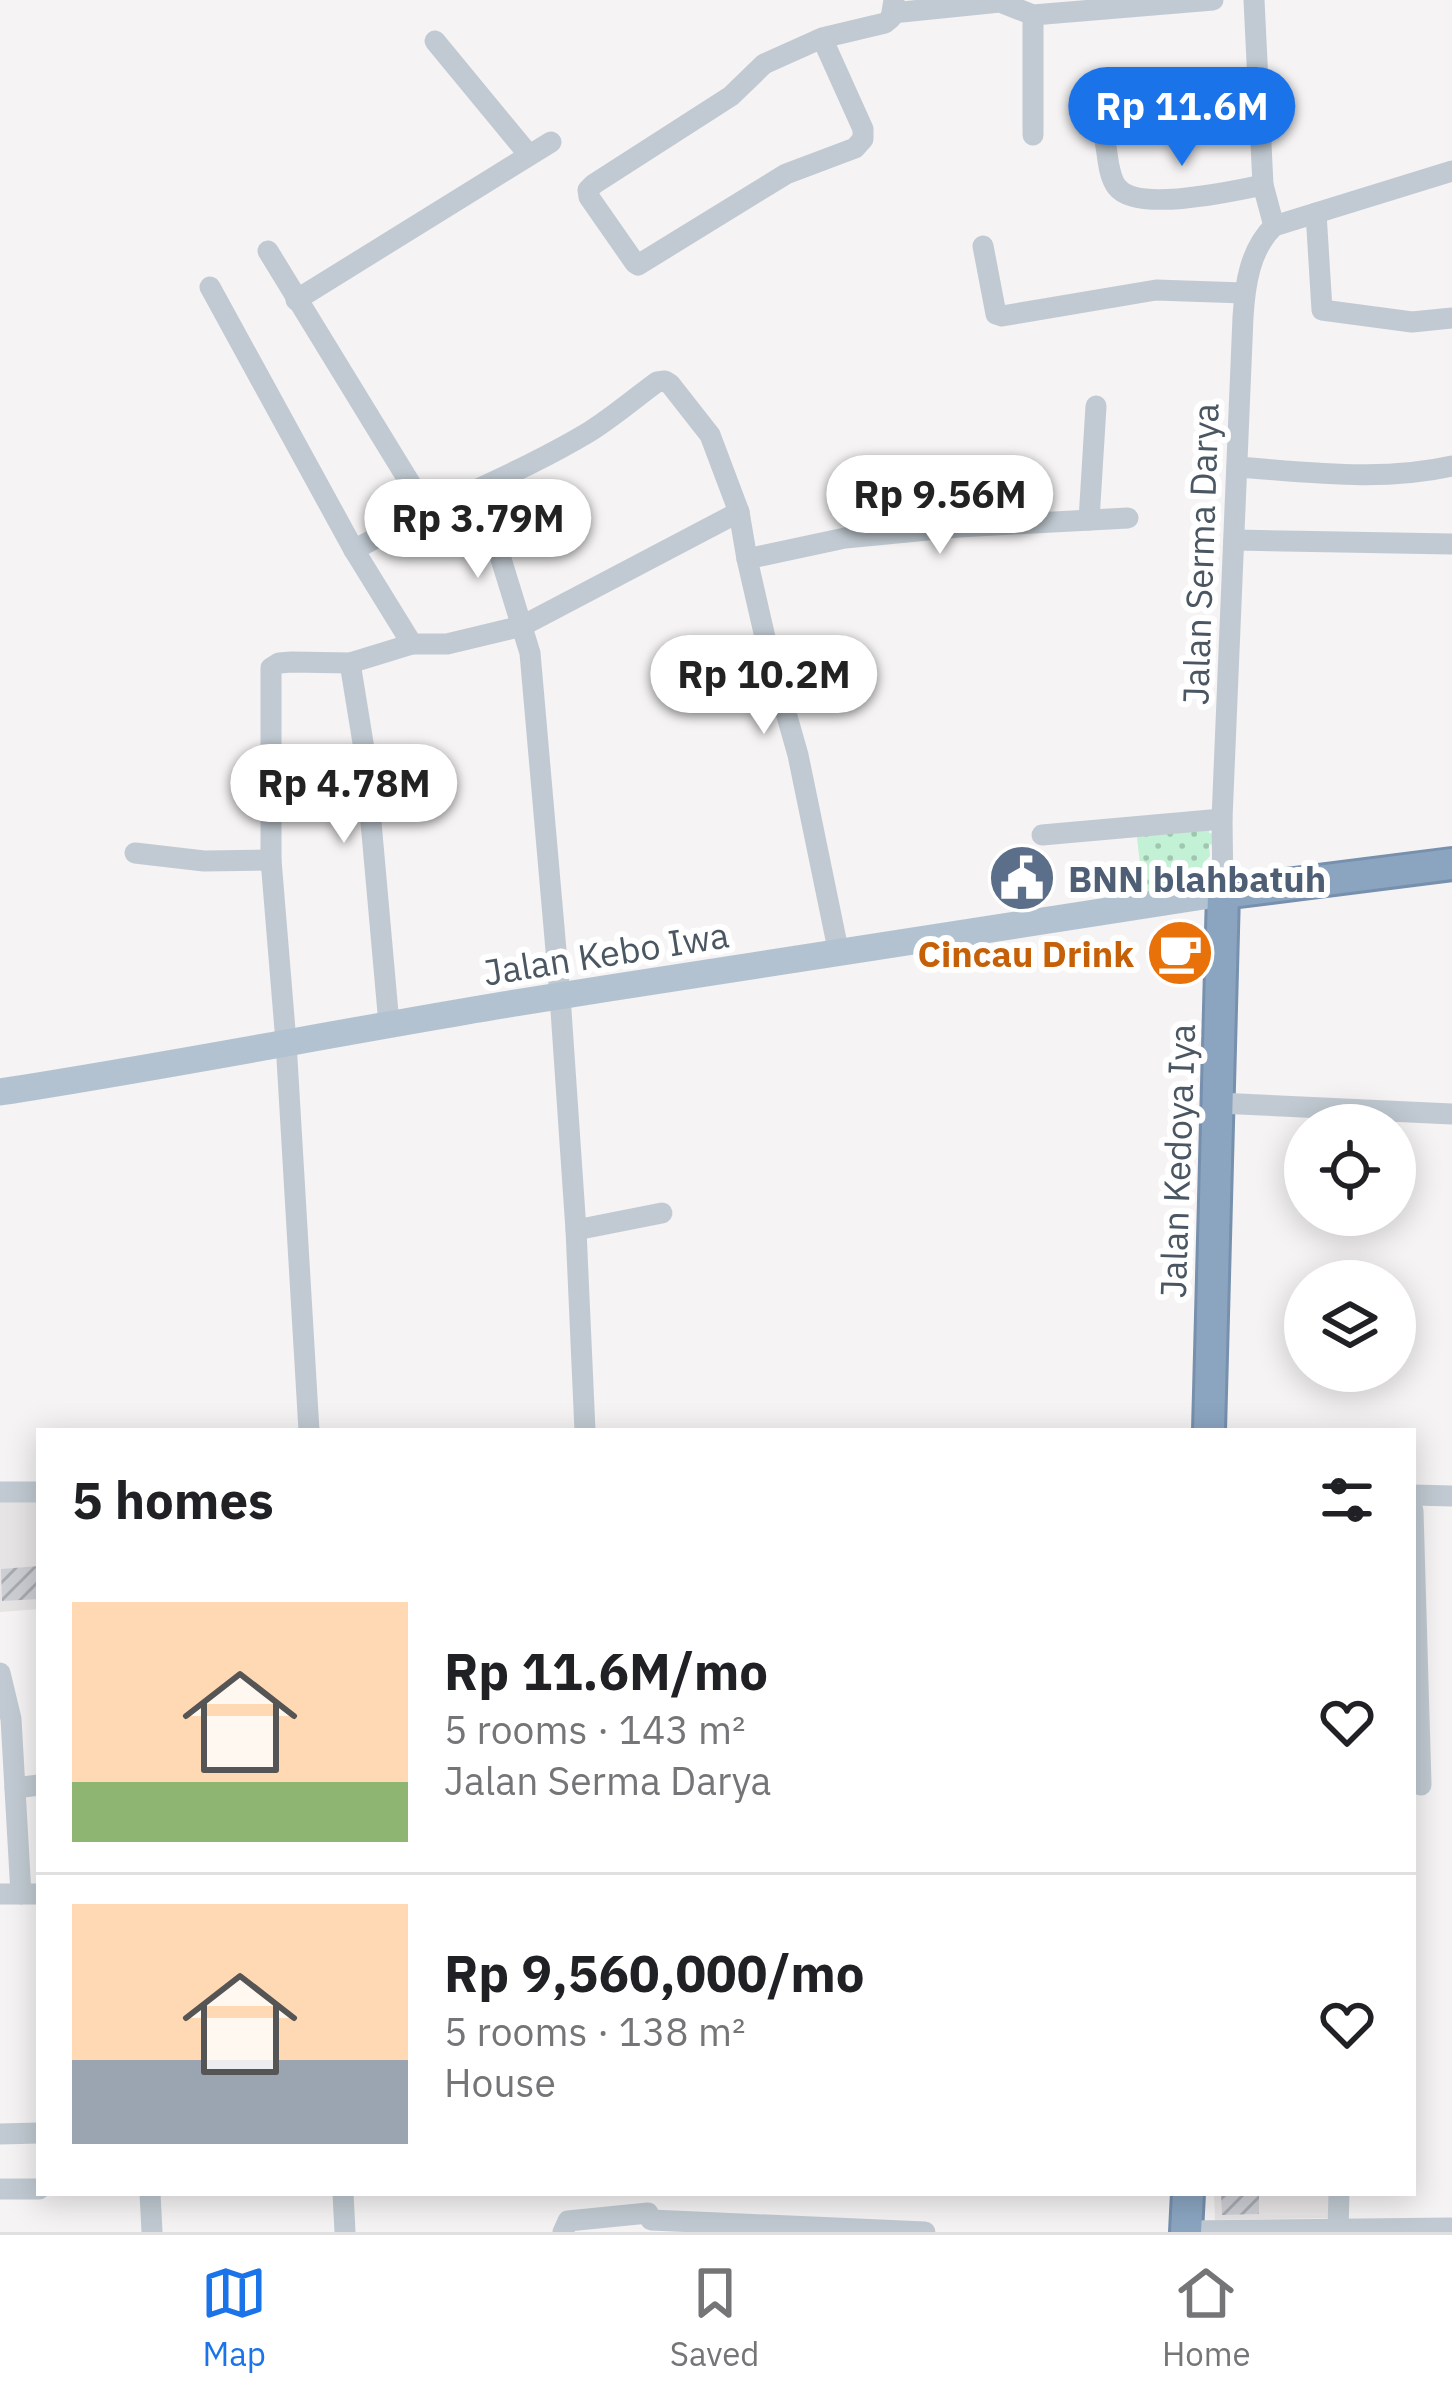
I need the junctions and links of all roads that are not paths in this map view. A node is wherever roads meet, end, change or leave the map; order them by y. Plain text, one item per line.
1 (1213, 0) edge
2 (1254, 0) edge
3 (893, 6) edge
4 (1033, 15) junction
5 (823, 38) junction
6 (435, 41) dead end
7 (1033, 135) dead end
8 (1106, 141) dead end
9 (550, 142) dead end
10 (529, 155) junction
11 (1452, 171) edge
12 (1263, 185) junction
13 (1316, 213) junction
14 (1274, 226) junction
15 (983, 246) dead end
16 (268, 251) dead end
17 (210, 287) dead end
18 (1244, 293) junction
19 (296, 299) junction
20 (1452, 318) edge
21 (1096, 406) dead end
22 (1452, 466) edge
23 (1237, 467) junction
24 (740, 512) junction
25 (429, 514) junction
26 (1128, 518) dead end
27 (489, 520) dead end
28 (1089, 520) junction
29 (1234, 540) junction
30 (1452, 544) edge
31 (354, 550) junction
32 (747, 559) junction
33 (524, 634) junction
34 (412, 644) junction
35 (350, 663) junction
36 (1222, 819) junction
37 (1042, 835) dead end
38 (135, 853) dead end
39 (271, 860) junction
40 (1452, 864) edge
41 (1223, 892) junction
42 (839, 954) junction
43 (560, 996) junction
44 (388, 1024) junction
45 (286, 1042) junction
46 (0, 1092) edge
47 (1218, 1103) junction
48 (1452, 1114) edge
49 (662, 1214) dead end
50 (576, 1230) junction
51 (309, 1428) edge
52 (585, 1428) edge
53 (1209, 1428) edge
54 (0, 1492) edge
55 (36, 1492) edge
56 (1416, 1496) edge
57 (1452, 1496) edge
58 (1416, 1614) edge
59 (0, 1673) edge
60 (36, 1785) edge
61 (1421, 1785) dead end
62 (15, 1788) junction
63 (20, 1894) edge
64 (36, 2133) edge
65 (0, 2134) edge
66 (0, 2189) edge
67 (36, 2189) edge
68 (150, 2196) edge
69 (343, 2196) edge
70 (1188, 2196) edge
71 (1339, 2196) edge
72 (650, 2214) edge
73 (1452, 2228) edge
74 (828, 2230) edge
75 (1338, 2231) edge
76 (152, 2232) edge
77 (345, 2232) edge
78 (563, 2232) edge
79 (925, 2232) edge
80 (1186, 2232) edge

1 - 4 street
2 - 12 street
3 - 4 street
3 - 5 street
4 - 7 street
5 - 5 street
6 - 10 street
8 - 12 street
9 - 10 street
10 - 19 street
11 - 13 street
12 - 14 street
13 - 14 street
13 - 20 street
14 - 18 street, Jalan Serma Darya
15 - 18 street
16 - 19 street
17 - 31 street
18 - 23 street, Jalan Serma Darya
19 - 25 street
21 - 28 street
22 - 23 street
23 - 29 street, Jalan Serma Darya
24 - 25 street
24 - 32 street
24 - 33 street
25 - 31 street
26 - 28 street
27 - 33 street
28 - 32 street
29 - 30 street
29 - 36 street, Jalan Serma Darya
31 - 34 street
32 - 42 street
33 - 34 street
33 - 43 street
34 - 35 street
35 - 39 street
35 - 44 street
36 - 37 street
36 - 41 street, Jalan Serma Darya
38 - 39 street
39 - 45 street
40 - 41 highway
41 - 42 main road, Jalan Kebo Iwa
41 - 47 highway, Jalan Kedoya Iya
42 - 43 main road, Jalan Kebo Iwa
43 - 44 main road, Jalan Kebo Iwa
43 - 50 street
44 - 45 main road, Jalan Kebo Iwa
45 - 46 main road, Jalan Kebo Iwa
45 - 51 street
47 - 48 street
47 - 53 highway, Jalan Kedoya Iya
49 - 50 street
50 - 52 street
54 - 55 street
56 - 57 street
58 - 61 street
59 - 62 street
60 - 62 street
62 - 63 street
64 - 65 street
66 - 67 street
68 - 76 street
69 - 77 street
70 - 80 highway
71 - 75 street
72 - 74 street
72 - 78 street
73 - 75 street
74 - 79 street
75 - 80 street

